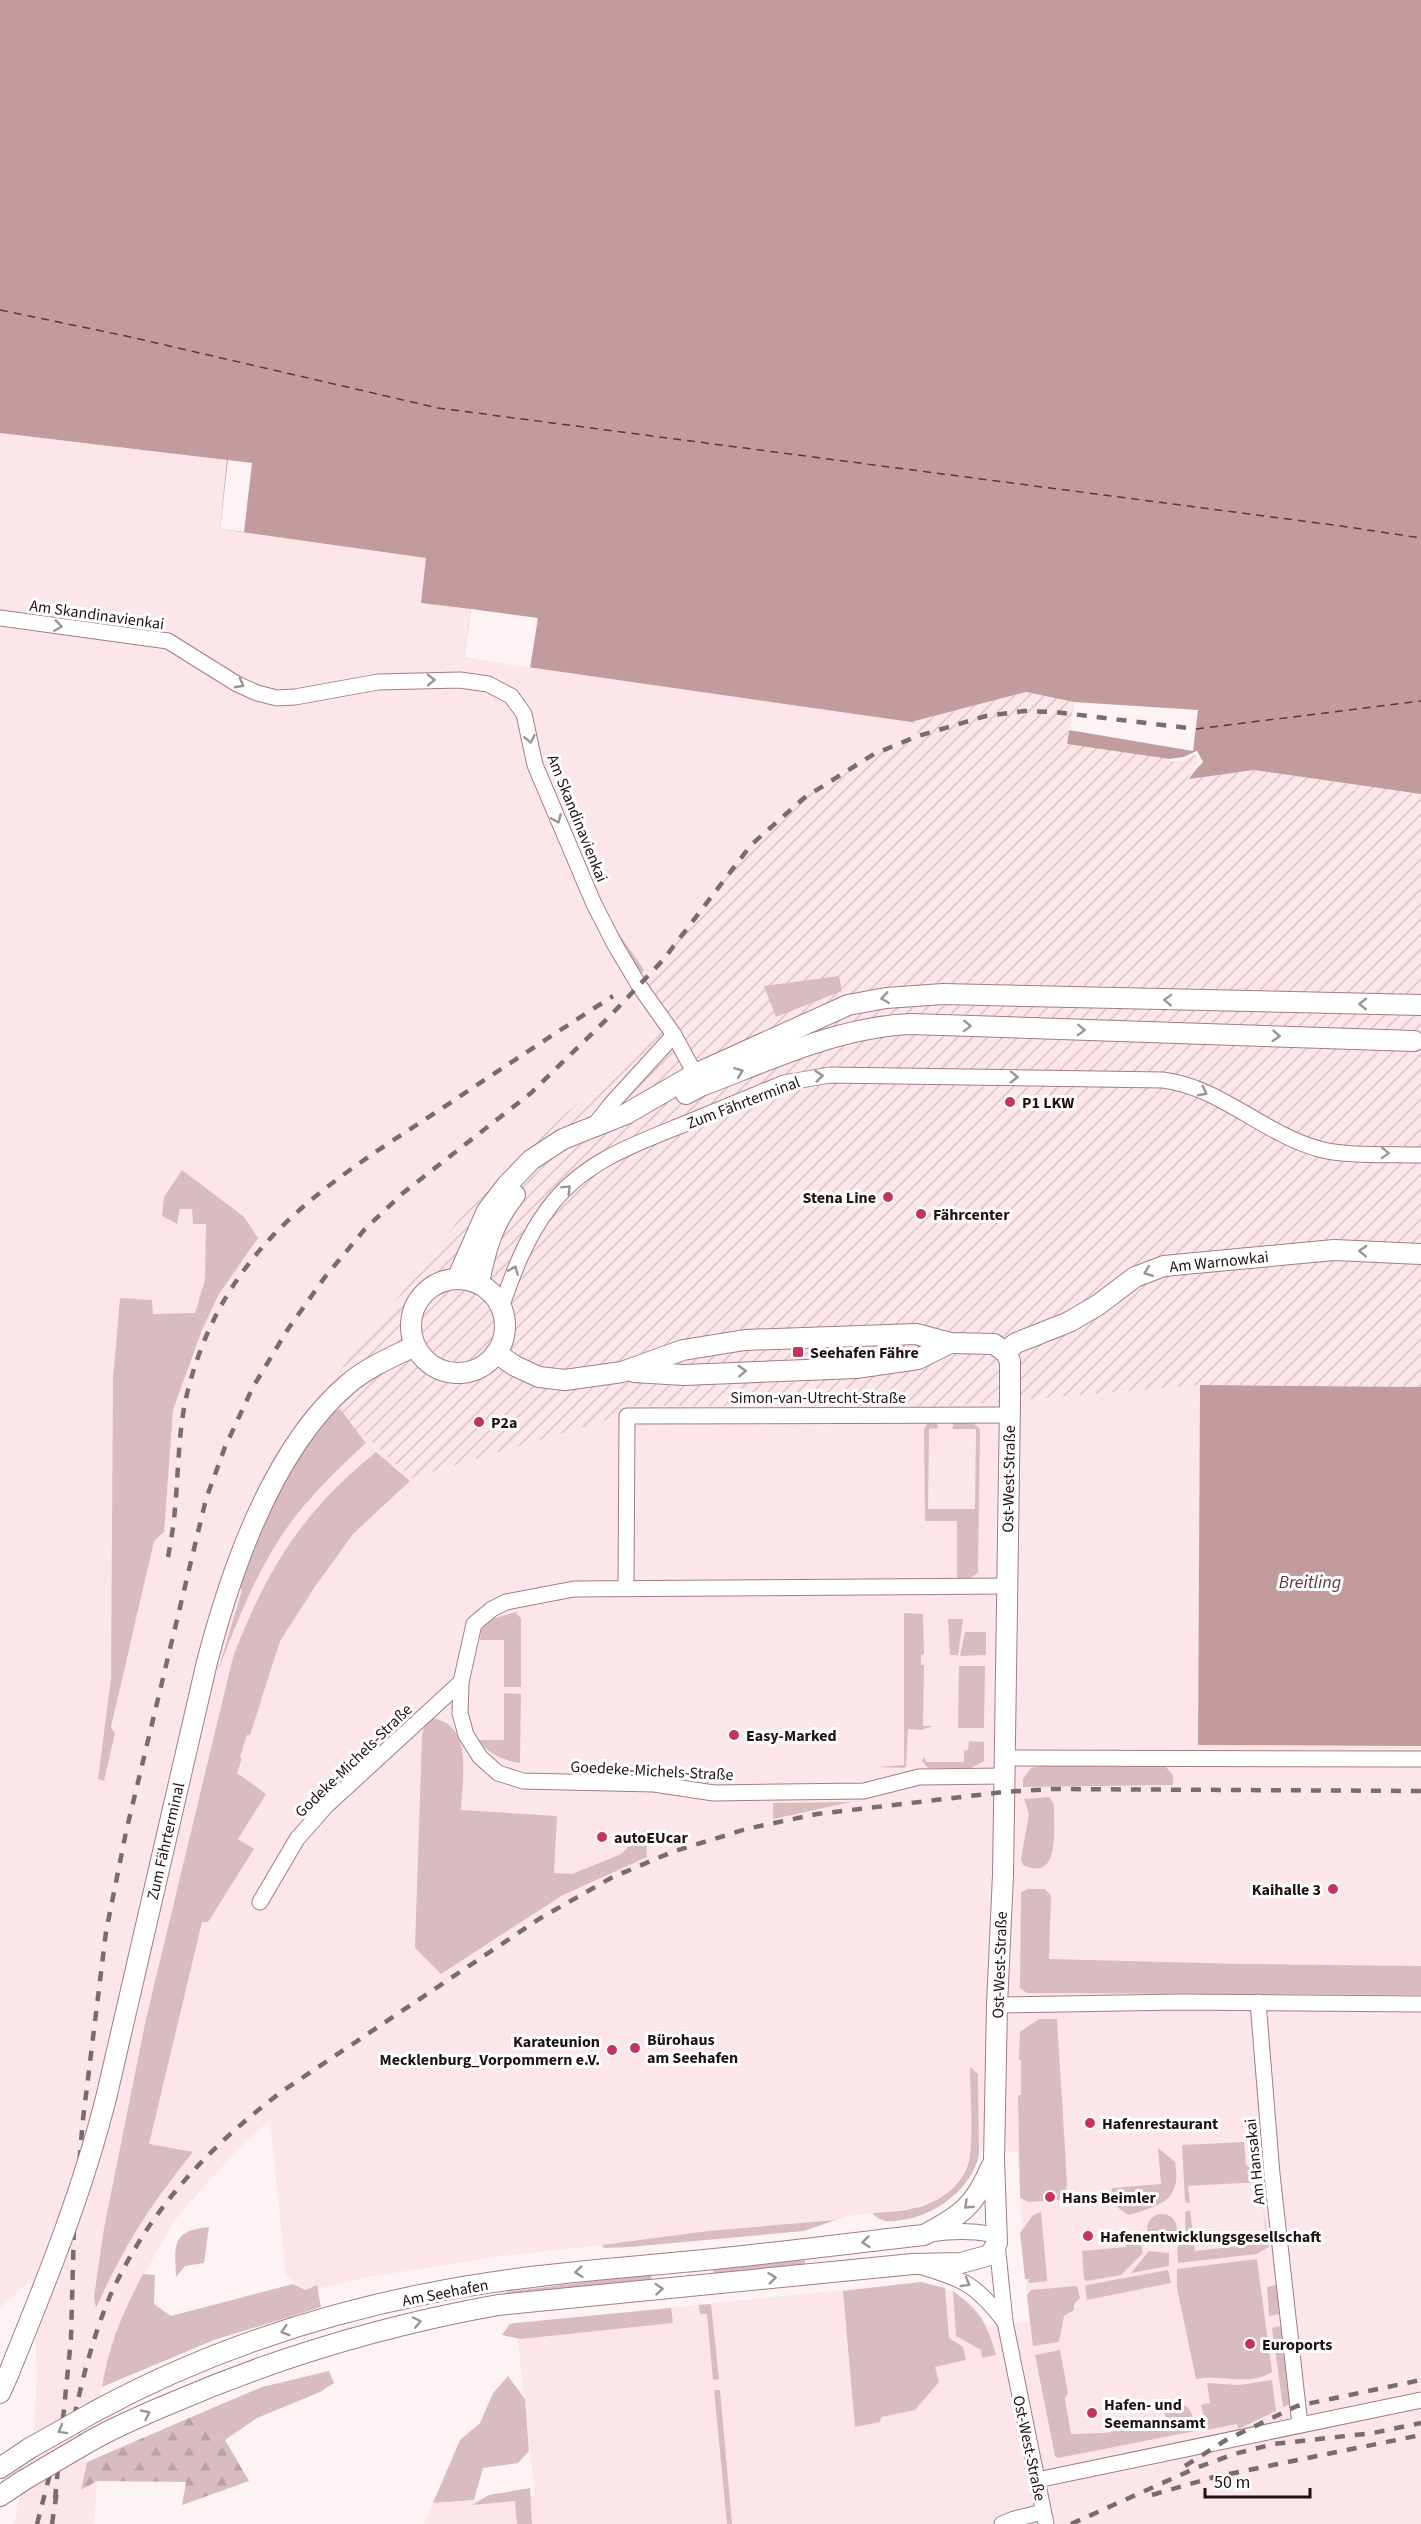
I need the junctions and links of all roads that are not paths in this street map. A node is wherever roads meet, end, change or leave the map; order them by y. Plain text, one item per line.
1 (0, 618) edge
2 (1421, 1005) edge
3 (674, 1035) junction
4 (1414, 1041) dead end
5 (698, 1080) junction
6 (592, 1128) junction
7 (1421, 1155) edge
8 (1421, 1254) edge
9 (457, 1279) junction
10 (479, 1284) junction
11 (501, 1308) junction
12 (950, 1343) junction
13 (415, 1346) junction
14 (1005, 1352) junction
15 (496, 1353) junction
16 (622, 1372) junction
17 (1009, 1415) junction
18 (1006, 1586) junction
19 (626, 1588) junction
20 (461, 1682) junction
21 (1421, 1759) edge
22 (1004, 1767) junction
23 (260, 1902) dead end
24 (1258, 2002) junction
25 (1421, 2004) edge
26 (997, 2005) junction
27 (994, 2160) junction
28 (924, 2235) junction
29 (997, 2243) junction
30 (913, 2264) junction
31 (1005, 2322) junction
32 (0, 2393) edge
33 (1421, 2400) edge
34 (1300, 2425) junction
35 (0, 2468) edge
36 (1037, 2480) junction
37 (0, 2496) edge
38 (1044, 2518) edge
39 (1002, 2524) edge

1 -> 3 street, Am Skandinavienkai
2 -> 5 street, Zum Fährterminal
3 - 5 street, Am Skandinavienkai
3 - 6 street
5 -> 4 street, Zum Fährterminal
5 - 6 street, Zum Fährterminal
5 - 10 street, Zum Fährterminal
6 - 9 street, Zum Fährterminal
11 -> 7 street, Zum Fährterminal
8 -> 14 street, Am Warnowkai
9 - 10 street
9 - 13 street
10 - 11 street
11 - 15 street, Zum Fährterminal
12 - 14 street
16 -> 12 street
12 - 16 street
13 - 15 street
13 - 32 street, Zum Fährterminal, bridge
14 - 17 street, Ost-West-Straße
15 - 16 street
17 - 18 street, Ost-West-Straße
17 - 19 street, Simon-van-Utrecht-Straße
18 - 19 street, Goedeke-Michels-Straße
18 - 22 street, Ost-West-Straße
19 - 20 street, Goedeke-Michels-Straße
20 - 22 street, Goedeke-Michels-Straße
20 - 23 street, Godeke-Michels-Straße
21 - 22 street, Goedeke-Michels-Straße
22 - 26 street, Ost-West-Straße
24 - 25 street
24 - 26 street
24 - 34 street, Am Hansakai
26 - 27 street, Ost-West-Straße
27 -> 28 street, Am Seehafen
27 - 29 street, Ost-West-Straße
28 - 29 street, Am Seehafen
28 -> 35 street, Am Seehafen, bridge
29 - 30 street, Am Seehafen
29 - 31 street, Ost-West-Straße
30 -> 31 street, Am Seehafen
37 -> 30 street, Am Seehafen, bridge
31 - 36 street, Ost-West-Straße
33 - 34 street
34 - 36 street
36 - 38 street, Ost-West-Straße
38 - 39 street

